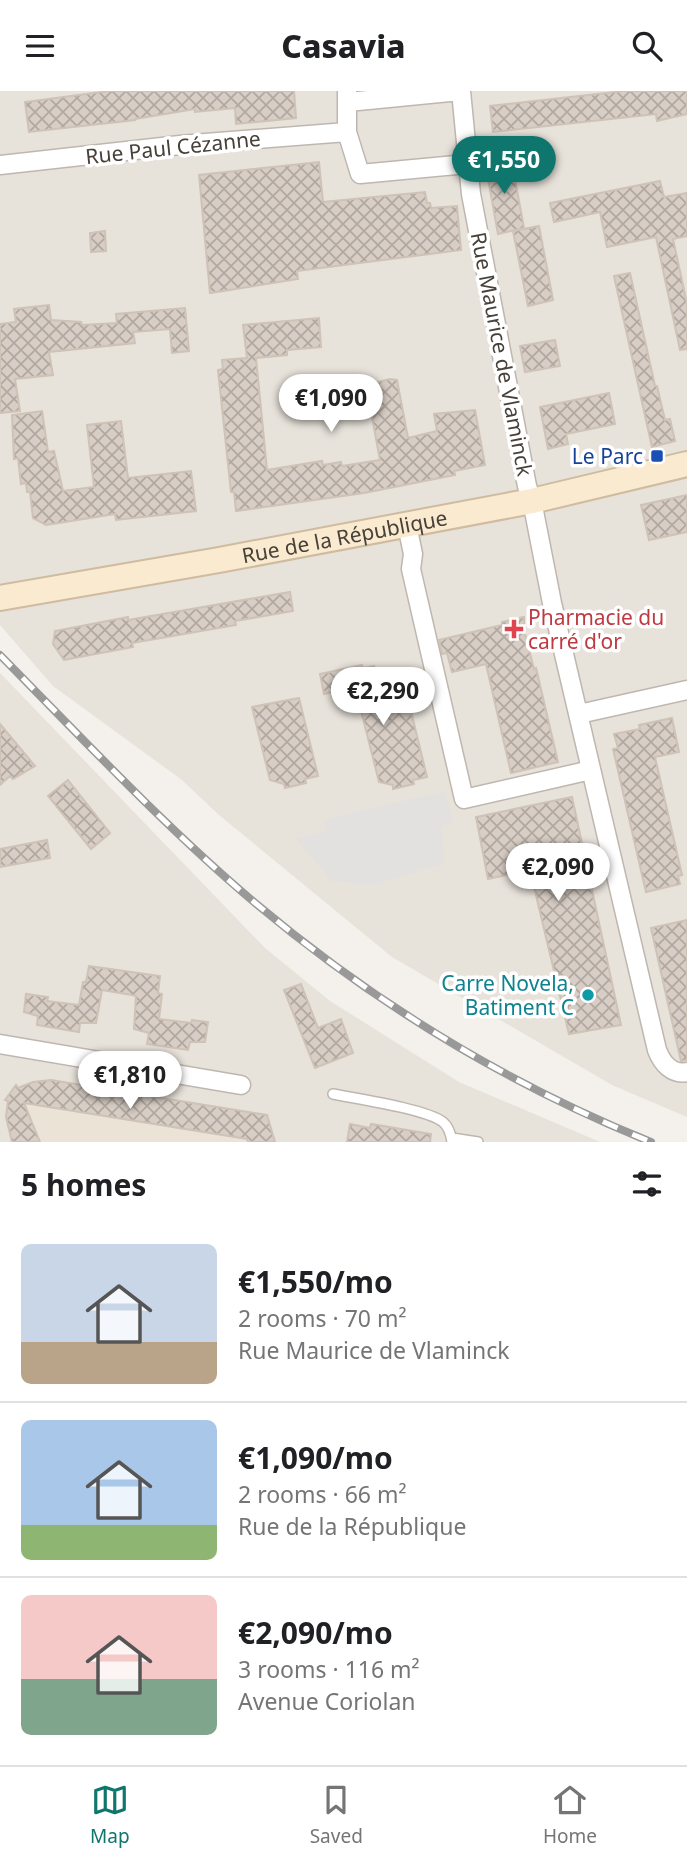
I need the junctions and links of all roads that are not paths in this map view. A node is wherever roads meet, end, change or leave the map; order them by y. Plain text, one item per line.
1 (460, 91) edge
2 (348, 97) edge
3 (347, 132) junction
4 (0, 165) edge
5 (467, 165) junction
6 (687, 464) edge
7 (532, 501) junction
8 (407, 525) junction
9 (0, 598) edge
10 (687, 690) edge
11 (579, 714) junction
12 (591, 770) junction
13 (0, 1044) edge
14 (687, 1072) edge
15 (241, 1084) dead end
16 (333, 1094) dead end
17 (452, 1140) edge
18 (478, 1142) edge

1 - 2 street
1 - 5 street, Rue Maurice de Vlaminck
2 - 3 street
3 - 4 street, Rue Paul Cézanne
3 - 5 street
5 - 7 street, Rue Maurice de Vlaminck
6 - 7 main road, Rue de la République
7 - 8 main road, Rue de la République
7 - 11 street, Rue Maurice de Vlaminck
8 - 9 main road, Rue de la République
8 - 12 street
10 - 11 street
11 - 12 street, Rue Maurice de Vlaminck
12 - 14 street, Rue Maurice de Vlaminck
13 - 15 street
16 - 17 lane
17 - 18 lane

